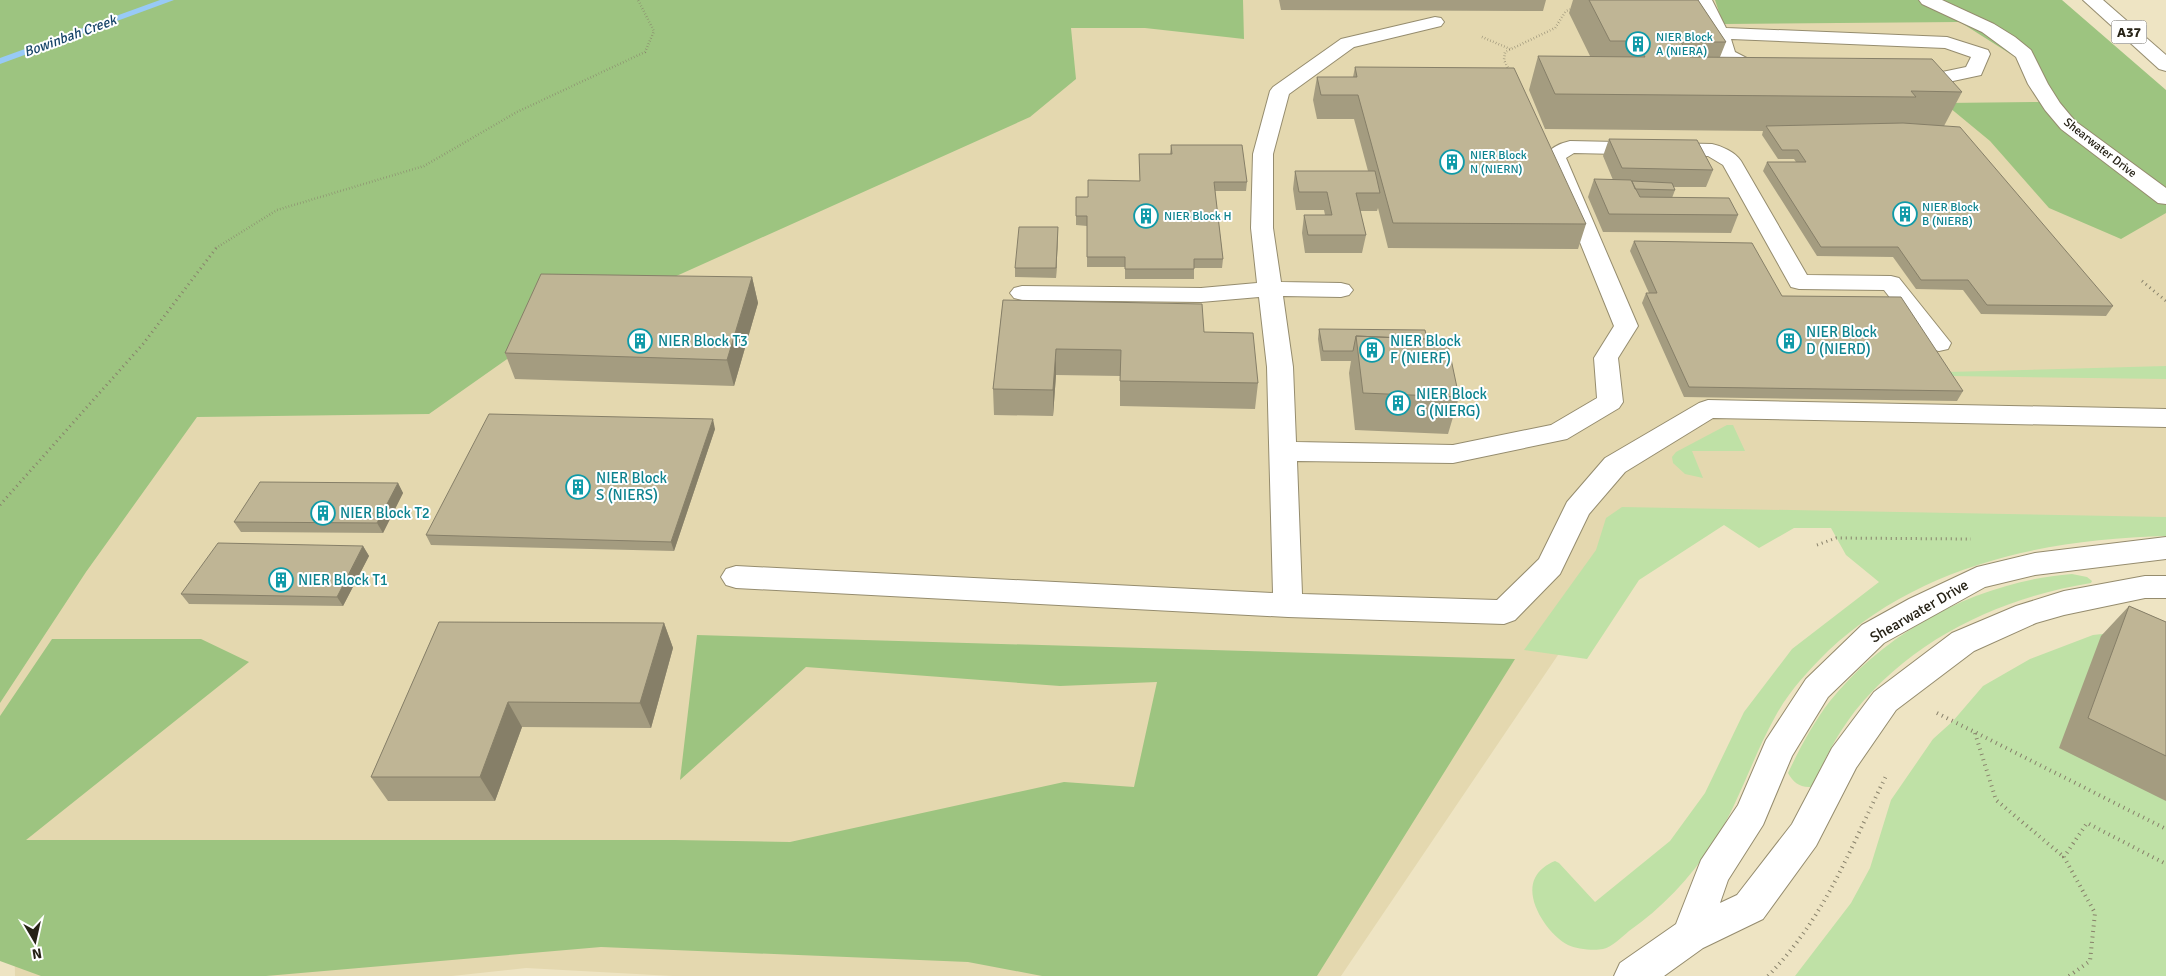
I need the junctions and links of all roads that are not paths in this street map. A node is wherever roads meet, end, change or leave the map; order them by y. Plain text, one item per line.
1 (1703, 0) edge
2 (1928, 0) edge
3 (2092, 0) edge
4 (1436, 22) dead end
5 (1720, 33) junction
6 (2166, 65) edge
7 (1777, 80) edge
8 (1892, 86) edge
9 (2166, 198) edge
10 (1270, 289) junction
11 (1341, 290) dead end
12 (1022, 293) dead end
13 (1939, 343) dead end
14 (2166, 418) edge
15 (1282, 451) junction
16 (2166, 548) edge
17 (2114, 553) junction
18 (736, 577) dead end
19 (2155, 587) edge
20 (1288, 605) junction
21 (1690, 936) junction
22 (1633, 976) edge

1 - 5 main road
2 - 9 main road, Shearwater Drive
3 - 6 main road, A37
4 - 10 main road
5 - 7 main road
5 - 8 main road
10 - 11 main road
10 - 12 main road
10 - 15 main road
13 - 15 main road
14 - 20 main road
15 - 20 main road
16 - 17 main road, Shearwater Drive
17 - 19 main road
17 - 21 main road, Shearwater Drive
18 - 20 main road
19 - 21 main road
21 - 22 main road

